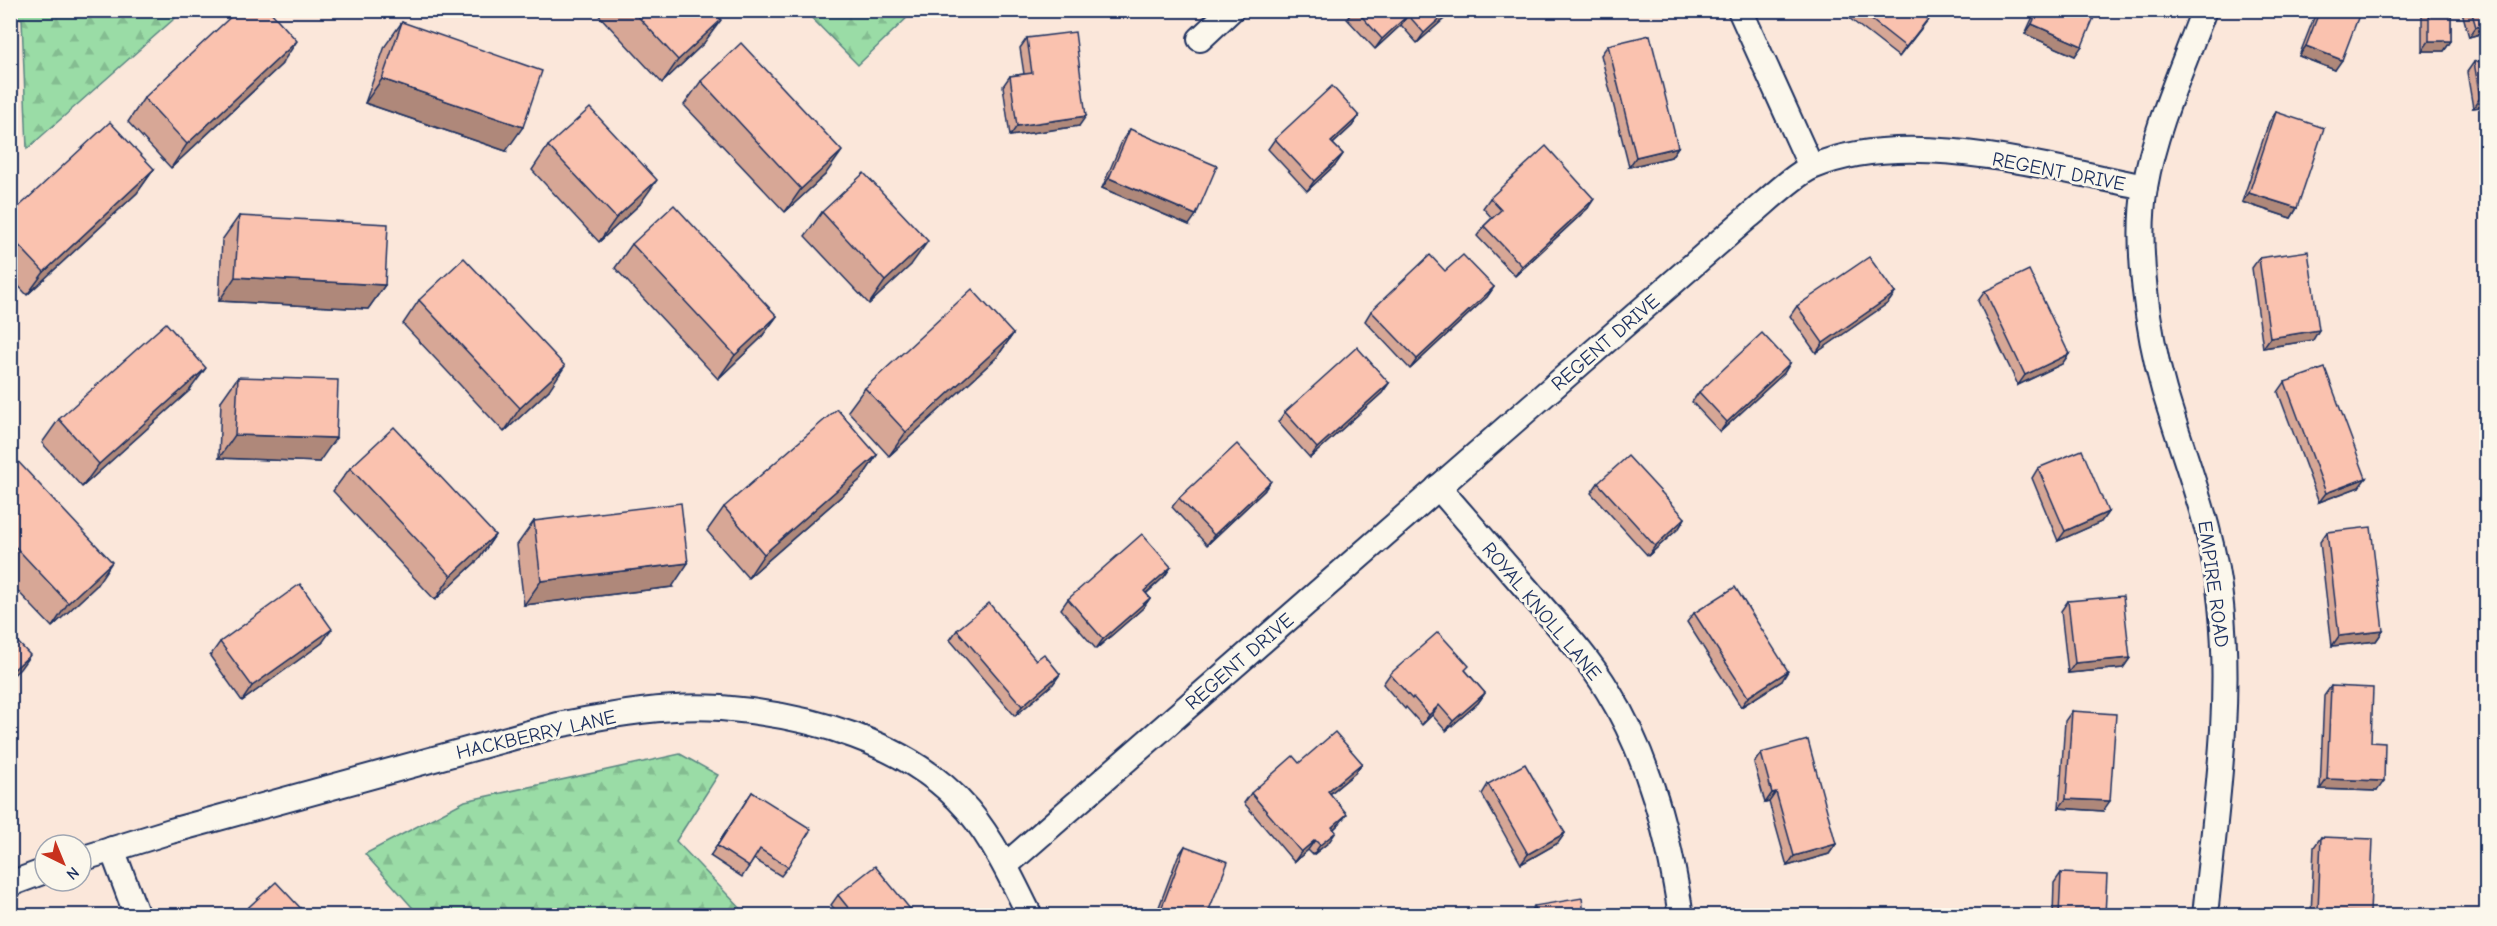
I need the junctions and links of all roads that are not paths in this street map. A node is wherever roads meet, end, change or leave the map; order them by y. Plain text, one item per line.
1 (1231, 10) edge
2 (1740, 10) edge
3 (2204, 10) edge
4 (1200, 39) dead end
5 (1811, 167) junction
6 (2145, 188) junction
7 (1438, 487) junction
8 (112, 849) junction
9 (93, 855) edge
10 (1005, 865) junction
11 (33, 875) edge
12 (10, 884) edge
13 (137, 915) edge
14 (1030, 915) edge
15 (1681, 915) edge
16 (2205, 915) edge

1 - 4 street
2 - 5 street
3 - 6 street, REGENT DRIVE
5 - 6 street, REGENT DRIVE
5 - 7 street, REGENT DRIVE
6 - 16 street, EMPIRE ROAD
7 - 10 street, REGENT DRIVE
7 - 15 street, ROYAL KNOLL LANE
8 - 9 street, HACKBERRY LANE
8 - 10 street, HACKBERRY LANE
8 - 13 street
10 - 14 street, HACKBERRY LANE
11 - 12 street

